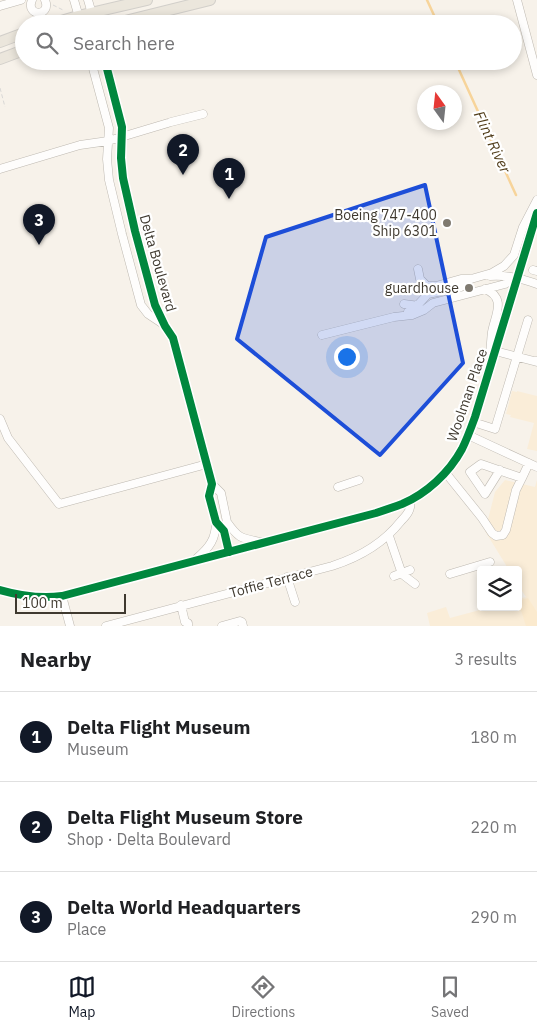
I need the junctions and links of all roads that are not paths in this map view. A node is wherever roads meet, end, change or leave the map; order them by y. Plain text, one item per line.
1 (21, 0) edge
2 (32, 0) edge
3 (74, 0) edge
4 (88, 0) edge
5 (147, 0) edge
6 (210, 0) edge
7 (517, 0) edge
8 (46, 2) edge
9 (0, 6) edge
10 (35, 12) junction
11 (92, 12) junction
12 (26, 15) dead end
13 (78, 15) edge
14 (88, 15) edge
15 (93, 15) edge
16 (149, 15) edge
17 (521, 15) edge
18 (522, 18) edge
19 (15, 36) edge
20 (0, 42) edge
21 (15, 53) edge
22 (0, 59) edge
23 (93, 70) edge
24 (107, 70) edge
25 (537, 74) edge
26 (203, 114) dead end
27 (121, 137) junction
28 (108, 141) junction
29 (0, 169) edge
30 (537, 200) edge
31 (537, 213) edge
32 (418, 269) dead end
33 (482, 277) junction
34 (517, 277) junction
35 (471, 280) junction
36 (537, 284) edge
37 (485, 290) junction
38 (404, 304) dead end
39 (417, 306) junction
40 (426, 308) junction
41 (394, 317) junction
42 (528, 320) dead end
43 (164, 326) junction
44 (322, 335) dead end
45 (495, 351) junction
46 (518, 357) junction
47 (537, 362) edge
48 (489, 370) junction
49 (0, 419) edge
50 (473, 422) junction
51 (468, 435) junction
52 (529, 463) junction
53 (207, 464) junction
54 (537, 467) edge
55 (500, 470) dead end
56 (445, 472) junction
57 (522, 478) junction
58 (359, 480) dead end
59 (212, 484) junction
60 (338, 486) dead end
61 (410, 500) junction
62 (216, 522) junction
63 (227, 522) junction
64 (224, 531) junction
65 (389, 536) junction
66 (263, 542) junction
67 (229, 552) junction
68 (194, 561) junction
69 (490, 562) dead end
70 (410, 570) dead end
71 (450, 574) dead end
72 (398, 575) junction
73 (287, 577) junction
74 (415, 584) dead end
75 (0, 590) edge
76 (62, 596) junction
77 (295, 602) dead end
78 (181, 606) junction
79 (186, 625) edge
80 (70, 626) edge
81 (106, 626) edge
82 (222, 626) edge
83 (243, 626) edge

1 - 9 street
2 - 10 street
3 - 13 street
4 - 11 street
5 - 11 main road
6 - 16 main road
7 - 17 street
8 - 10 street
10 - 12 street
11 - 14 main road
11 - 15 street
18 - 25 street
19 - 20 main road
21 - 22 main road
23 - 28 street, Delta Boulevard
24 - 27 street, Delta Boulevard
26 - 27 street
27 - 28 street
27 - 43 street, Delta Boulevard
28 - 29 street
28 - 43 street, Delta Boulevard
30 - 33 street
31 - 34 street, Woolman Place
32 - 35 street
33 - 34 street
33 - 35 street
34 - 36 street
34 - 37 street
34 - 45 street, Woolman Place
35 - 39 street
37 - 40 street
37 - 48 street
38 - 39 street
39 - 40 street
39 - 41 street
40 - 41 street
41 - 44 street
42 - 46 street
43 - 53 street, Delta Boulevard
45 - 46 street
45 - 48 street, Woolman Place
46 - 47 street
46 - 50 street
48 - 50 street, Woolman Place
49 - 53 street
50 - 51 street, Woolman Place
51 - 52 street
51 - 56 street, Woolman Place
52 - 54 street
52 - 57 street
53 - 59 street, Delta Boulevard
55 - 57 street
56 - 57 street
56 - 61 street, Woolman Place
58 - 60 street
59 - 62 street, Delta Boulevard
59 - 63 street, Delta Boulevard
61 - 65 street, Toffie Terrace
61 - 66 street, Woolman Place
62 - 64 street, Delta Boulevard
62 - 68 street
63 - 64 street
63 - 66 street
64 - 67 street, Delta Boulevard
65 - 72 street
65 - 73 street, Toffie Terrace
66 - 67 street, Woolman Place
67 - 68 street, Woolman Place
68 - 76 street, Woolman Place
69 - 71 street
70 - 72 street
72 - 74 street
73 - 77 street
73 - 78 street, Toffie Terrace
75 - 76 street, Woolman Place
76 - 80 street
78 - 79 street
78 - 81 street, Toffie Terrace
82 - 83 street

